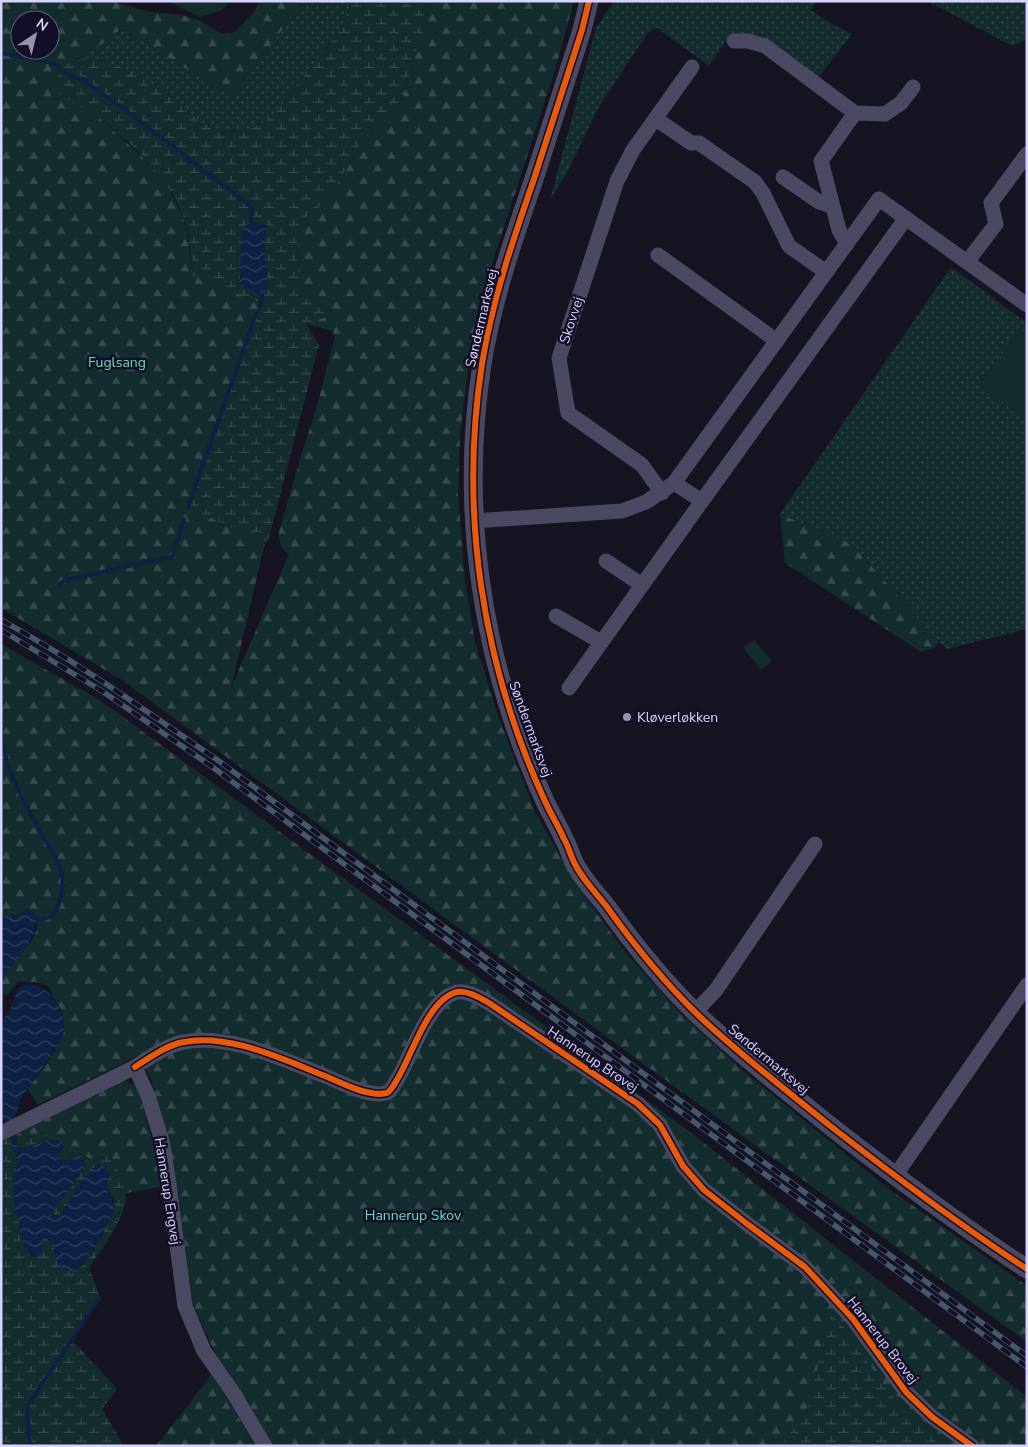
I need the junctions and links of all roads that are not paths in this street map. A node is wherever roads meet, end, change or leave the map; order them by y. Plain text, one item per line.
1 (589, 1) edge
2 (734, 41) dead end
3 (692, 67) dead end
4 (913, 88) dead end
5 (855, 113) junction
6 (656, 118) junction
7 (1027, 154) edge
8 (783, 177) dead end
9 (832, 206) junction
10 (906, 218) junction
11 (847, 244) junction
12 (658, 255) dead end
13 (967, 262) junction
14 (826, 272) junction
15 (1027, 305) edge
16 (776, 341) junction
17 (674, 483) junction
18 (662, 493) junction
19 (702, 501) junction
20 (474, 520) junction
21 (606, 561) dead end
22 (642, 585) junction
23 (556, 616) dead end
24 (601, 642) junction
25 (569, 688) dead end
26 (815, 844) dead end
27 (1027, 985) edge
28 (695, 1012) junction
29 (135, 1067) junction
30 (1, 1133) edge
31 (895, 1176) junction
32 (1027, 1269) edge
33 (265, 1446) edge
34 (972, 1446) edge

1 - 20 street, Søndermarksvej
2 - 5 street
3 - 6 street, Skovvej
4 - 5 street
5 - 9 street
6 - 14 street
6 - 18 street, Skovvej
7 - 13 street
8 - 9 street
9 - 11 street
10 - 11 street
10 - 13 street
10 - 19 street
11 - 14 street
12 - 16 street
13 - 15 street
14 - 16 street
16 - 17 street
17 - 18 street
17 - 19 street
18 - 20 street
19 - 22 street
20 - 28 street, Søndermarksvej
21 - 22 street
22 - 24 street
23 - 24 street
24 - 25 street
26 - 28 street
27 - 31 street
28 - 31 street, Søndermarksvej
29 - 30 street
29 - 33 street, Hannerup Engvej
29 - 34 street, Hannerup Brovej
31 - 32 street, Søndermarksvej

